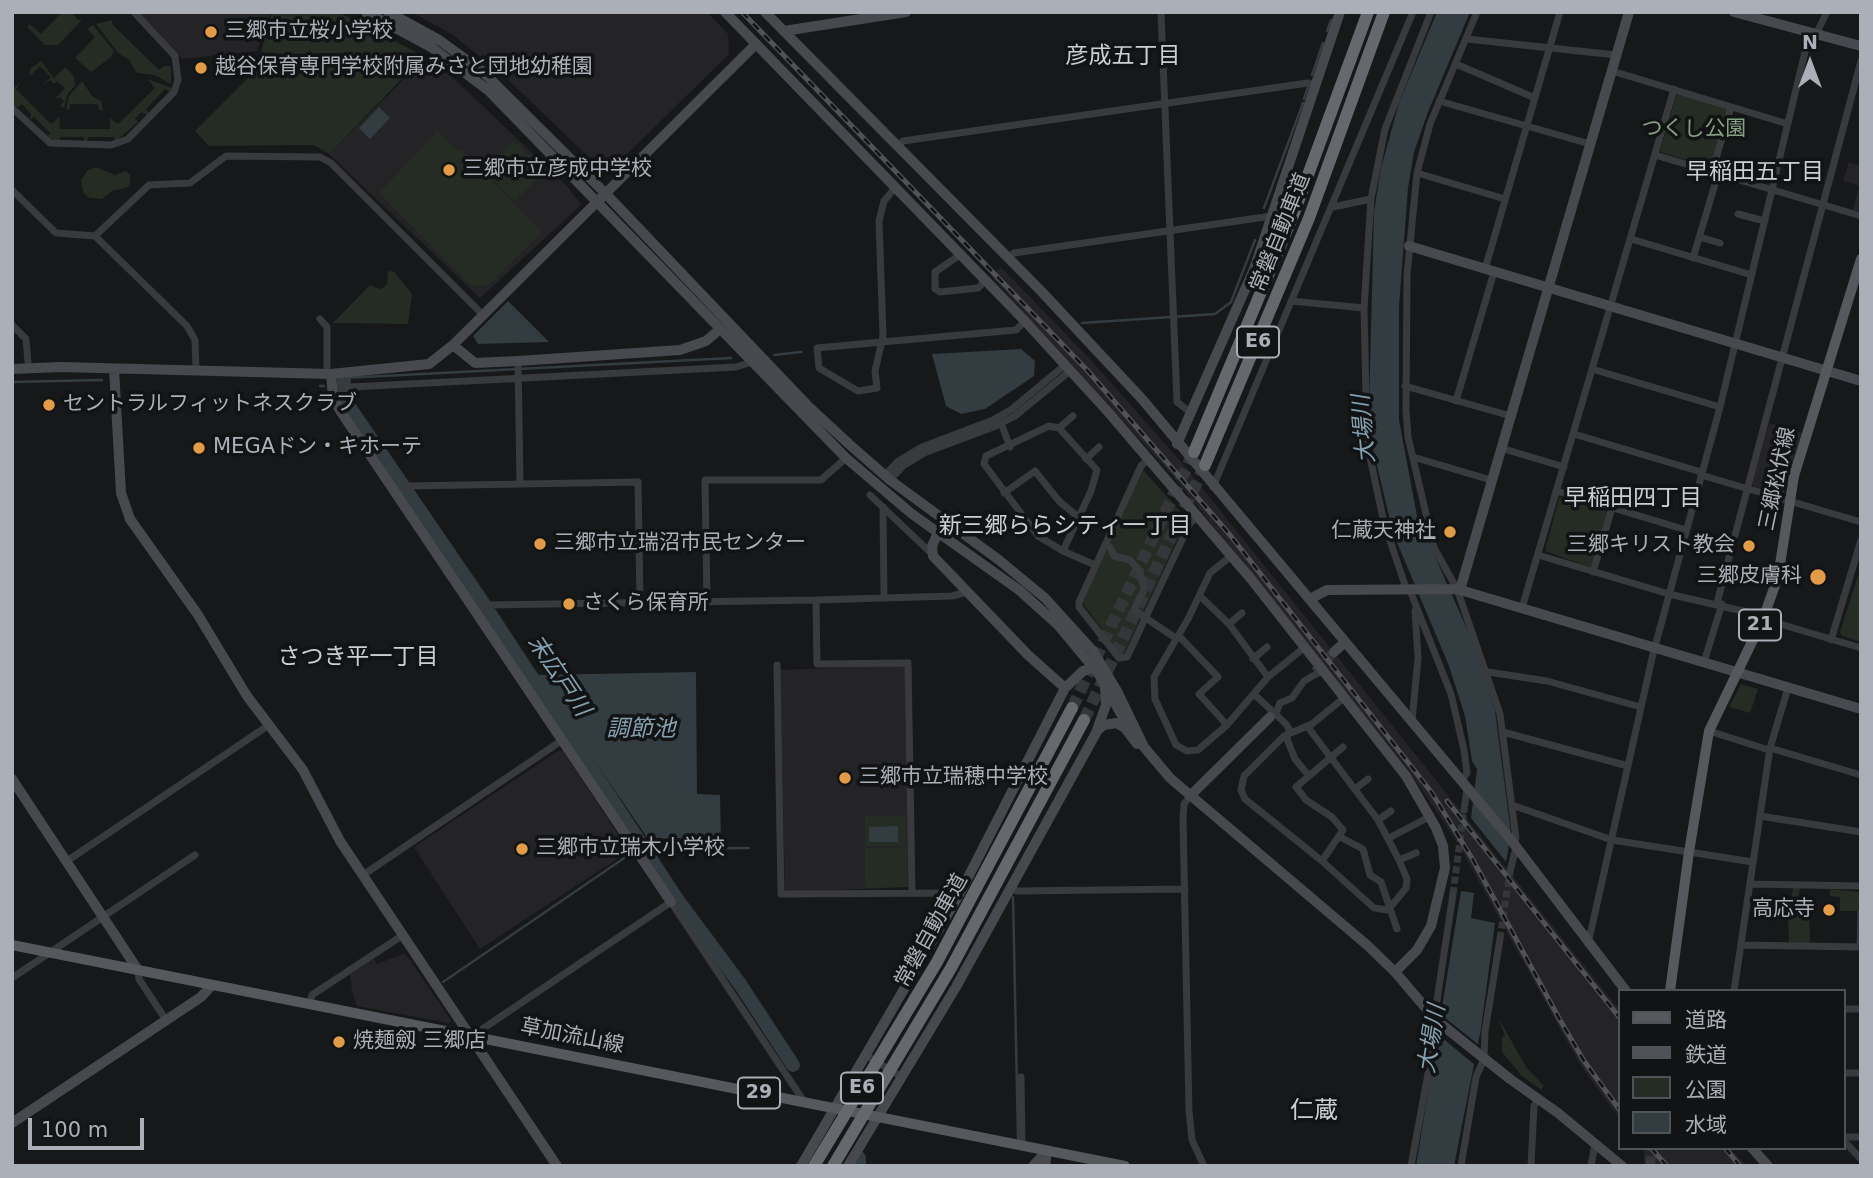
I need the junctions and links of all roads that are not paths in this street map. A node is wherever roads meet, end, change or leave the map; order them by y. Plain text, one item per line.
1 (134, 12) edge
2 (366, 12) edge
3 (388, 12) edge
4 (725, 12) edge
5 (765, 12) edge
6 (906, 12) edge
7 (1161, 12) edge
8 (1340, 12) edge
9 (1368, 12) edge
10 (1384, 12) edge
11 (1413, 12) edge
12 (1431, 12) edge
13 (1477, 12) edge
14 (1560, 12) edge
15 (1629, 12) edge
16 (1734, 12) edge
17 (1827, 12) edge
18 (1755, 15) edge
19 (784, 31) junction
20 (1813, 32) junction
21 (1467, 39) junction
22 (756, 44) junction
23 (1861, 46) edge
24 (1550, 48) junction
25 (1616, 55) junction
26 (1861, 61) edge
27 (1456, 64) junction
28 (1409, 68) junction
29 (1390, 70) junction
30 (1612, 71) junction
31 (1316, 85) junction
32 (1674, 89) junction
33 (1535, 99) junction
34 (1439, 101) junction
35 (1166, 103) junction
36 (1731, 107) junction
37 (12, 108) edge
38 (1788, 124) junction
39 (1527, 126) junction
40 (1590, 144) junction
41 (898, 146) junction
42 (1656, 155) junction
43 (1417, 173) junction
44 (1715, 173) junction
45 (895, 188) junction
46 (12, 190) edge
47 (1773, 190) junction
48 (606, 193) junction
49 (1371, 199) junction
50 (1505, 199) junction
51 (597, 201) junction
52 (1823, 205) junction
53 (1333, 207) junction
54 (1738, 214) dead end
55 (1272, 216) junction
56 (1861, 216) edge
57 (1765, 221) junction
58 (1171, 229) junction
59 (95, 236) junction
60 (1699, 237) junction
61 (1631, 239) junction
62 (1720, 243) dead end
63 (1409, 246) junction
64 (960, 255) junction
65 (1008, 258) junction
66 (1693, 258) junction
67 (1861, 259) edge
68 (1489, 270) junction
69 (1752, 275) junction
70 (985, 281) junction
71 (1548, 287) junction
72 (1292, 301) junction
73 (1611, 306) junction
74 (1364, 308) junction
75 (482, 314) junction
76 (320, 319) dead end
77 (1025, 321) junction
78 (13, 326) edge
79 (720, 329) junction
80 (882, 342) junction
81 (1735, 343) junction
82 (453, 345) junction
83 (636, 357) junction
84 (1782, 358) junction
85 (587, 360) junction
86 (28, 362) dead end
87 (752, 362) junction
88 (518, 363) junction
89 (1068, 368) junction
90 (12, 369) edge
91 (114, 369) junction
92 (1592, 369) junction
93 (196, 370) junction
94 (329, 370) junction
95 (1826, 370) junction
96 (636, 372) junction
97 (587, 375) junction
98 (518, 378) junction
99 (1861, 381) edge
100 (1405, 386) junction
101 (332, 388) junction
102 (1456, 401) junction
103 (1720, 407) junction
104 (1191, 414) junction
105 (1073, 416) dead end
106 (1511, 416) junction
107 (1001, 424) junction
108 (1059, 428) junction
109 (1574, 434) junction
110 (1177, 444) junction
111 (1010, 447) junction
112 (1100, 447) dead end
113 (1501, 448) junction
114 (1194, 452) tunnel mouth
115 (1413, 457) junction
116 (846, 458) junction
117 (1086, 458) junction
118 (1149, 459) junction
119 (1205, 465) tunnel mouth
120 (1564, 467) junction
121 (1701, 473) junction
122 (888, 477) junction
123 (1491, 480) junction
124 (520, 484) junction
125 (1213, 487) junction
126 (1747, 489) junction
127 (400, 490) junction
128 (1557, 491) junction
129 (907, 493) junction
130 (1004, 493) junction
131 (870, 495) dead end
132 (1790, 502) junction
133 (883, 507) junction
134 (1612, 508) junction
135 (1077, 516) junction
136 (1198, 516) junction
137 (1861, 522) edge
138 (1686, 530) junction
139 (939, 533) junction
140 (1861, 540) edge
141 (1105, 545) junction
142 (1063, 551) junction
143 (1538, 555) junction
144 (933, 556) junction
145 (1231, 556) junction
146 (1096, 565) junction
147 (1593, 572) junction
148 (1409, 588) junction
149 (1456, 589) junction
150 (968, 592) junction
151 (1669, 594) junction
152 (1200, 596) junction
153 (884, 598) junction
154 (1310, 599) junction
155 (816, 600) junction
156 (707, 601) junction
157 (640, 603) junction
158 (1415, 603) junction
159 (1719, 603) junction
160 (481, 608) junction
161 (1522, 608) junction
162 (1242, 613) dead end
163 (1146, 617) junction
164 (1763, 617) junction
165 (1229, 624) junction
166 (1178, 637) junction
167 (1831, 640) junction
168 (1345, 642) junction
169 (1267, 647) dead end
170 (1305, 647) junction
171 (1655, 648) junction
172 (1861, 648) edge
173 (1334, 652) tunnel mouth
174 (1253, 659) junction
175 (1704, 662) junction
176 (777, 665) dead end
177 (1098, 666) junction
178 (1488, 672) junction
179 (1737, 672) junction
180 (1318, 673) tunnel mouth
181 (1268, 677) junction
182 (1105, 684) junction
183 (1065, 688) junction
184 (1788, 688) junction
185 (1254, 694) junction
186 (1345, 697) junction
187 (1642, 707) junction
188 (1072, 708) tunnel mouth
189 (1861, 709) edge
190 (1273, 715) junction
191 (1084, 720) tunnel mouth
192 (1412, 722) junction
193 (269, 725) junction
194 (1227, 725) junction
195 (1307, 726) junction
196 (1709, 731) junction
197 (1503, 732) junction
198 (1096, 733) junction
199 (1288, 733) junction
200 (561, 741) junction
201 (1137, 744) junction
202 (1343, 747) dead end
203 (1770, 749) junction
204 (1331, 758) junction
205 (1628, 766) junction
206 (1861, 775) edge
207 (1309, 776) junction
208 (1170, 778) junction
209 (12, 779) edge
210 (1368, 779) dead end
211 (1467, 788) junction
212 (1355, 789) junction
213 (1190, 796) junction
214 (1512, 805) junction
215 (1464, 810) tunnel mouth
216 (1391, 811) dead end
217 (1431, 816) junction
218 (1760, 816) junction
219 (1378, 820) junction
220 (1861, 832) edge
221 (1340, 836) junction
222 (1389, 838) junction
223 (1612, 840) junction
224 (1514, 844) junction
225 (1689, 852) junction
226 (1416, 853) dead end
227 (195, 855) dead end
228 (1399, 860) junction
229 (67, 861) junction
230 (1322, 861) junction
231 (1753, 862) junction
232 (1510, 871) tunnel mouth
233 (363, 874) junction
234 (1750, 884) junction
235 (1861, 886) edge
236 (1011, 888) junction
237 (1185, 889) junction
238 (912, 892) junction
239 (960, 893) junction
240 (1453, 894) tunnel mouth
241 (671, 902) junction
242 (1390, 909) junction
243 (1861, 913) edge
244 (105, 916) junction
245 (1397, 929) dead end
246 (403, 935) junction
247 (1500, 939) tunnel mouth
248 (1588, 944) junction
249 (12, 945) edge
250 (1741, 945) junction
251 (1860, 947) edge
252 (50, 953) junction
253 (138, 970) junction
254 (1395, 972) junction
255 (12, 978) edge
256 (212, 985) junction
257 (1624, 989) edge
258 (1670, 989) edge
259 (1734, 989) edge
260 (310, 1004) junction
261 (1434, 1018) junction
262 (166, 1020) junction
263 (471, 1036) junction
264 (867, 1056) junction
265 (1482, 1057) junction
266 (902, 1077) junction
267 (1021, 1077) dead end
268 (1538, 1099) junction
269 (805, 1103) junction
270 (835, 1109) junction
271 (878, 1117) junction
272 (828, 1120) junction
273 (12, 1123) edge
274 (1845, 1140) edge
275 (863, 1142) junction
276 (1595, 1144) junction
277 (1022, 1146) junction
278 (1754, 1150) edge
279 (1047, 1151) junction
280 (1861, 1159) edge
281 (558, 1166) edge
282 (801, 1166) edge
283 (814, 1166) edge
284 (833, 1166) edge
285 (848, 1166) edge
286 (1033, 1166) edge
287 (1045, 1166) edge
288 (1125, 1166) edge
289 (1204, 1166) edge
290 (1411, 1166) edge
291 (1461, 1166) edge
292 (1531, 1166) edge
293 (1591, 1166) edge
294 (1622, 1166) edge
295 (1768, 1166) edge

1 - 37 street
2 - 51 street
3 - 48 street
4 - 22 street
5 - 19 street
6 - 19 street
7 - 35 street
8 - 31 street
9 - 114 highway, 常磐自動車道 / E6
10 - 119 highway, 常磐自動車道 / E6
11 - 29 street
12 - 28 street
13 - 21 street
14 - 24 street
15 - 25 street
16 - 18 street
17 - 20 street
18 - 20 street
19 - 41 street
20 - 23 street
20 - 38 street
21 - 24 street
21 - 27 street
22 - 45 street
22 - 48 street
24 - 25 street
24 - 33 street
25 - 30 street
26 - 52 street
27 - 33 street
27 - 34 street
28 - 29 street
28 - 49 street
29 - 53 street
30 - 32 street
30 - 40 street
31 - 35 street
31 - 55 street
32 - 36 street
32 - 42 street
33 - 39 street
34 - 39 street
34 - 43 street
35 - 41 street
35 - 58 street
36 - 38 street
36 - 44 street
38 - 47 street
39 - 40 street
39 - 50 street
40 - 71 street
41 - 65 street
42 - 44 street
42 - 61 street
43 - 50 street
43 - 63 street
44 - 47 street
44 - 60 street
45 - 64 street
45 - 80 street
46 - 59 street
47 - 52 street
47 - 57 street
48 - 51 street
48 - 122 street
49 - 53 street
49 - 74 street
50 - 68 street
51 - 75 street
51 - 79 street
52 - 56 street
52 - 84 street
53 - 72 street
54 - 57 street
55 - 58 street
55 - 104 street
57 - 69 street
58 - 65 street
58 - 104 street
59 - 75 street
59 - 93 street
60 - 62 street
60 - 66 street
61 - 66 street
61 - 73 street
63 - 68 street
63 - 100 street
64 - 70 street
64 - 70 street
65 - 110 street
66 - 69 street
67 - 95 main road, 三郷松伏線 / 21
68 - 71 street
68 - 102 street
69 - 81 street
70 - 77 street
71 - 73 street
71 - 106 street
72 - 74 street
72 - 125 street
73 - 81 street
73 - 92 street
74 - 148 street
75 - 82 street
76 - 94 street
77 - 80 street
77 - 89 street
78 - 86 street
79 - 83 street
79 - 87 street
80 - 80 street
81 - 84 street
81 - 103 street
82 - 88 street
82 - 94 street
83 - 85 street
83 - 96 street
84 - 95 street
84 - 126 street
85 - 88 street
85 - 97 street
87 - 96 street
87 - 116 street
88 - 98 street
89 - 107 street
89 - 118 street
89 - 122 street
90 - 91 street
91 - 93 street
91 - 193 street
92 - 103 street
92 - 109 street
93 - 94 street
94 - 101 street
95 - 99 street
95 - 132 main road, 三郷松伏線 / 21
96 - 97 street
97 - 98 street
98 - 101 street
98 - 124 street
100 - 102 street
100 - 115 street
101 - 127 street
102 - 106 street
103 - 121 street
104 - 110 street
105 - 108 street
106 - 113 street
107 - 111 street
107 - 122 street
108 - 111 street
108 - 117 street
109 - 120 street
109 - 121 street
110 - 125 street
111 - 130 street
112 - 117 street
113 - 120 street
113 - 123 street
115 - 123 street
115 - 149 street
116 - 139 street
116 - 156 street
117 - 135 street
118 - 136 street
118 - 141 street
120 - 128 street
121 - 126 street
121 - 138 street
122 - 129 street
123 - 149 street
124 - 127 street
124 - 157 street
125 - 154 street
126 - 132 street
126 - 159 street
127 - 160 street
128 - 134 street
128 - 143 street
129 - 139 street
129 - 177 street
130 - 135 street
130 - 142 street
131 - 133 street
132 - 137 street
132 - 164 main road, 三郷松伏線 / 21
133 - 144 street
133 - 153 street
134 - 138 street
134 - 147 street
135 - 142 street
136 - 145 street
136 - 163 street
138 - 151 street
139 - 144 street
139 - 177 street
140 - 167 street
141 - 146 street
141 - 163 street
142 - 146 street
143 - 147 street
143 - 161 street
144 - 150 street
145 - 152 street
145 - 170 street
146 - 163 street
147 - 151 street
148 - 149 street
148 - 154 street
148 - 158 street
149 - 161 street
149 - 178 street
150 - 153 street
150 - 183 street
151 - 159 street
151 - 171 street
152 - 165 street
152 - 166 street
153 - 155 street
154 - 168 street
155 - 156 street
155 - 238 street
156 - 157 street
157 - 160 street
158 - 192 street
158 - 211 street
159 - 164 street
159 - 175 street
160 - 200 street
161 - 171 street
162 - 165 street
163 - 166 street
164 - 167 street
164 - 179 main road, 三郷松伏線 / 21
165 - 174 street
166 - 194 street
166 - 194 street
167 - 172 street
168 - 173 street
168 - 192 street
169 - 174 street
170 - 181 street
170 - 186 street
171 - 175 street
171 - 187 street
174 - 181 street
175 - 179 street
176 - 238 street
177 - 182 street
177 - 183 street
177 - 208 street
178 - 187 street
178 - 197 street
179 - 184 street
179 - 196 main road, 三郷松伏線 / 21
180 - 190 street
181 - 185 street
182 - 198 street
182 - 201 street
183 - 239 street
184 - 189 street
184 - 203 street
185 - 190 street
185 - 194 street
186 - 195 street
186 - 217 street
187 - 205 street
188 - 283 highway, 常磐自動車道 / E6
190 - 199 street
190 - 213 street
191 - 284 highway, 常磐自動車道 / E6
192 - 211 street
193 - 229 street
193 - 233 street
195 - 199 street
195 - 204 street
196 - 203 street
196 - 225 main road, 三郷松伏線 / 21
197 - 205 street
197 - 214 street
198 - 201 street
198 - 236 street
199 - 207 street
199 - 230 street
200 - 233 street
200 - 241 street
201 - 208 street
202 - 204 street
203 - 206 street
203 - 218 street
204 - 207 street
204 - 212 street
205 - 223 street
207 - 221 street
208 - 213 street
209 - 229 street
210 - 212 street
211 - 215 street
211 - 224 street
212 - 219 street
213 - 237 street
213 - 254 street
214 - 223 street
214 - 224 street
216 - 219 street
217 - 222 street
217 - 254 street
218 - 220 street
218 - 231 street
219 - 222 street
221 - 230 street
221 - 242 street
222 - 228 street
223 - 225 street
223 - 248 street
224 - 232 street
224 - 248 street
225 - 231 street
225 - 258 main road, 三郷松伏線 / 21
226 - 228 street
227 - 244 street
228 - 242 street
229 - 244 street
230 - 242 street
231 - 234 street
233 - 246 street
234 - 235 street
234 - 250 street
236 - 237 street
236 - 266 street
237 - 289 street
238 - 239 street
239 - 264 street
240 - 261 street
241 - 263 street
241 - 269 street
242 - 245 street
243 - 251 street
244 - 252 street
244 - 253 street
246 - 260 street
246 - 263 street
247 - 265 street
248 - 257 street
249 - 252 main road, 草加流山線 / 29
250 - 251 street
250 - 259 street
252 - 253 main road, 草加流山線 / 29
252 - 255 street
253 - 256 main road, 草加流山線 / 29
253 - 262 street
254 - 261 street
256 - 260 main road, 草加流山線 / 29
256 - 262 street
260 - 263 main road, 草加流山線 / 29
261 - 265 street
261 - 290 street
262 - 273 street
263 - 269 main road, 草加流山線 / 29
263 - 281 street
264 - 266 street
264 - 270 street
265 - 268 street
265 - 291 street
266 - 271 street
267 - 277 street
268 - 276 street
268 - 292 street
269 - 270 main road, 草加流山線 / 29
270 - 271 main road, 草加流山線 / 29
270 - 272 street
271 - 275 street
271 - 277 main road, 草加流山線 / 29
272 - 275 street
272 - 282 street
274 - 280 street
275 - 285 street
276 - 293 street
276 - 294 street
277 - 279 main road, 草加流山線 / 29
278 - 295 street
279 - 286 street
279 - 287 street
279 - 288 main road, 草加流山線 / 29

